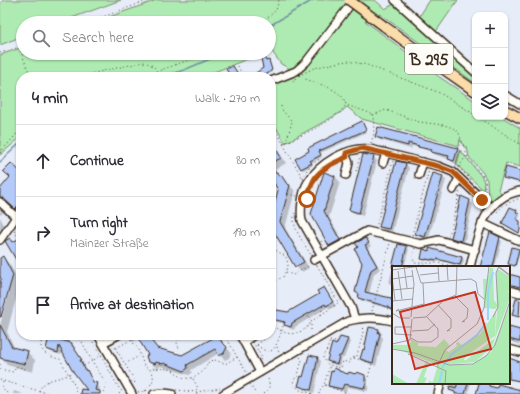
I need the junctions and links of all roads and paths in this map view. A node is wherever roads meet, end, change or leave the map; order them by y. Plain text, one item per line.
1 (149, 0) edge
2 (279, 0) edge
3 (349, 0) edge
4 (354, 0) edge
5 (395, 0) edge
6 (105, 16) edge
7 (270, 16) edge
8 (16, 48) edge
9 (0, 53) edge
10 (25, 60) edge
11 (189, 60) edge
12 (238, 66) dead end
13 (472, 69) edge
14 (157, 71) joint
15 (30, 72) edge
16 (99, 72) edge
17 (241, 72) edge
18 (298, 73) junction
19 (276, 80) edge
20 (472, 89) edge
21 (508, 98) edge
22 (520, 104) edge
23 (281, 106) dead end
24 (346, 106) junction
25 (508, 112) edge
26 (472, 113) edge
27 (373, 115) junction
28 (520, 118) edge
29 (483, 120) edge
30 (276, 129) edge
31 (16, 134) edge
32 (286, 143) junction
33 (284, 144) junction
34 (520, 144) edge
35 (369, 145) dead end
36 (0, 153) edge
37 (346, 153) junction
38 (386, 153) junction
39 (395, 155) junction
40 (467, 155) junction
41 (324, 161) dead end
42 (423, 162) junction
43 (383, 163) dead end
44 (430, 164) junction
45 (458, 167) junction
46 (451, 168) dead end
47 (346, 175) dead end
48 (419, 175) dead end
49 (461, 179) junction
50 (305, 180) junction
51 (474, 182) dead end
52 (453, 190) dead end
53 (520, 192) edge
54 (288, 194) dead end
55 (300, 197) dead end
56 (520, 198) edge
57 (0, 202) edge
58 (484, 202) junction
59 (493, 211) junction
60 (16, 217) joint
61 (482, 223) junction
62 (10, 226) junction
63 (375, 232) junction
64 (16, 235) edge
65 (392, 237) junction
66 (0, 240) edge
67 (320, 240) dead end
68 (520, 241) edge
69 (413, 242) junction
70 (447, 242) junction
71 (276, 250) edge
72 (474, 250) junction
73 (325, 254) junction
74 (314, 260) dead end
75 (415, 263) junction
76 (414, 266) edge
77 (452, 266) edge
78 (470, 266) edge
79 (286, 272) junction
80 (276, 280) edge
81 (510, 290) edge
82 (520, 293) edge
83 (346, 300) junction
84 (338, 302) junction
85 (327, 310) junction
86 (307, 314) dead end
87 (321, 315) junction
88 (370, 317) junction
89 (359, 319) junction
90 (392, 321) edge
91 (284, 322) dead end
92 (311, 322) junction
93 (276, 328) edge
94 (311, 330) dead end
95 (282, 331) junction
96 (363, 331) junction
97 (366, 332) dead end
98 (328, 339) dead end
99 (43, 340) edge
100 (92, 340) edge
101 (101, 340) edge
102 (110, 340) joint
103 (131, 340) dead end
104 (178, 340) edge
105 (228, 340) edge
106 (247, 340) edge
107 (253, 340) edge
108 (263, 340) edge
109 (330, 341) junction
110 (244, 342) joint
111 (335, 342) dead end
112 (103, 343) junction
113 (256, 346) junction
114 (276, 347) junction
115 (179, 348) dead end
116 (510, 348) edge
117 (297, 351) junction
118 (326, 352) junction
119 (520, 352) edge
120 (330, 353) dead end
121 (140, 355) junction
122 (237, 356) junction
123 (354, 358) junction
124 (283, 359) junction
125 (255, 363) junction
126 (0, 364) edge
127 (125, 364) junction
128 (0, 366) edge
129 (84, 366) dead end
130 (330, 367) junction
131 (0, 369) edge
132 (26, 369) dead end
133 (150, 370) junction
134 (74, 371) dead end
135 (260, 372) junction
136 (68, 374) junction
137 (298, 375) junction
138 (248, 376) junction
139 (268, 376) dead end
140 (302, 376) dead end
141 (193, 379) junction
142 (0, 380) edge
143 (3, 381) junction
144 (441, 384) edge
145 (324, 385) junction
146 (133, 386) dead end
147 (121, 390) junction
148 (39, 391) junction
149 (144, 391) junction
150 (223, 391) edge
151 (134, 392) edge
152 (152, 392) edge
153 (173, 392) edge
154 (364, 392) dead end
155 (197, 393) edge
156 (7, 394) edge
157 (50, 394) edge
158 (75, 394) edge
159 (103, 394) edge
160 (119, 394) edge
161 (125, 394) edge
162 (256, 394) edge
163 (264, 394) edge
164 (313, 394) edge
165 (319, 394) edge
166 (321, 394) edge
167 (349, 394) edge
168 (438, 394) edge

1 - 6 path
2 - 7 path
3 - 20 main road, B 295, bridge
4 - 18 street
5 - 13 street
8 - 9 path
10 - 15 path
11 - 14 path
12 - 17 path
14 - 16 path
18 - 19 street
18 - 24 path
18 - 26 path
21 - 22 street
23 - 32 path
24 - 27 path
24 - 32 path
25 - 28 main road
27 - 35 path
27 - 40 path
29 - 34 path
30 - 33 path
31 - 36 path
32 - 33 path
33 - 50 path
37 - 38 street
37 - 47 street
37 - 50 street
38 - 39 street
38 - 43 street
39 - 42 street
39 - 63 path
40 - 45 path
40 - 58 path
41 - 50 path
42 - 44 street
42 - 48 street
44 - 49 street
44 - 69 path
45 - 46 path
45 - 51 path
49 - 52 street
49 - 58 street
49 - 70 path
50 - 73 street
53 - 59 street
54 - 55 path
56 - 59 path
57 - 60 street
58 - 59 street
59 - 61 street
60 - 62 street
61 - 68 street
61 - 72 street
62 - 64 path
62 - 66 street
63 - 65 street
63 - 73 street
65 - 69 street
65 - 88 path
67 - 73 path
69 - 70 street
69 - 75 path
70 - 72 street
71 - 79 path
72 - 78 street
73 - 74 street
73 - 83 street
75 - 76 path
75 - 77 path
79 - 80 path
79 - 84 path
81 - 82 street
83 - 84 path
83 - 89 street
84 - 85 path
85 - 87 path
85 - 87 path
86 - 92 path
87 - 92 path
88 - 89 street
88 - 90 street
89 - 96 path
89 - 117 street
91 - 95 path
92 - 94 path
92 - 95 path
93 - 95 path
95 - 114 path
96 - 97 path
96 - 123 path
98 - 109 path
99 - 136 path
100 - 147 path
101 - 112 street
102 - 112 street
102 - 127 path
103 - 121 path
104 - 115 path
105 - 122 path
106 - 110 street
107 - 113 path
108 - 113 path
109 - 111 path
109 - 118 path
110 - 125 street
112 - 151 street
113 - 114 path
113 - 125 path
114 - 124 path
116 - 119 street
117 - 124 street
117 - 137 path
118 - 120 path
118 - 130 path
121 - 127 path
121 - 133 path
122 - 138 path
122 - 141 path
123 - 130 path
123 - 154 path
124 - 135 street
125 - 135 street
126 - 128 path
127 - 146 path
129 - 159 path
130 - 145 path
131 - 132 path
133 - 141 path
133 - 149 path
134 - 136 path
135 - 138 street
136 - 148 path
136 - 158 path
137 - 140 path
137 - 164 path
138 - 150 street
138 - 162 path
139 - 163 path
141 - 155 path
142 - 143 path
143 - 148 path
143 - 156 path
144 - 168 street
145 - 165 path
145 - 167 path
147 - 160 path
147 - 161 path
148 - 157 path
149 - 151 path
149 - 152 path
150 - 155 path
152 - 153 street
153 - 155 path
165 - 166 path

